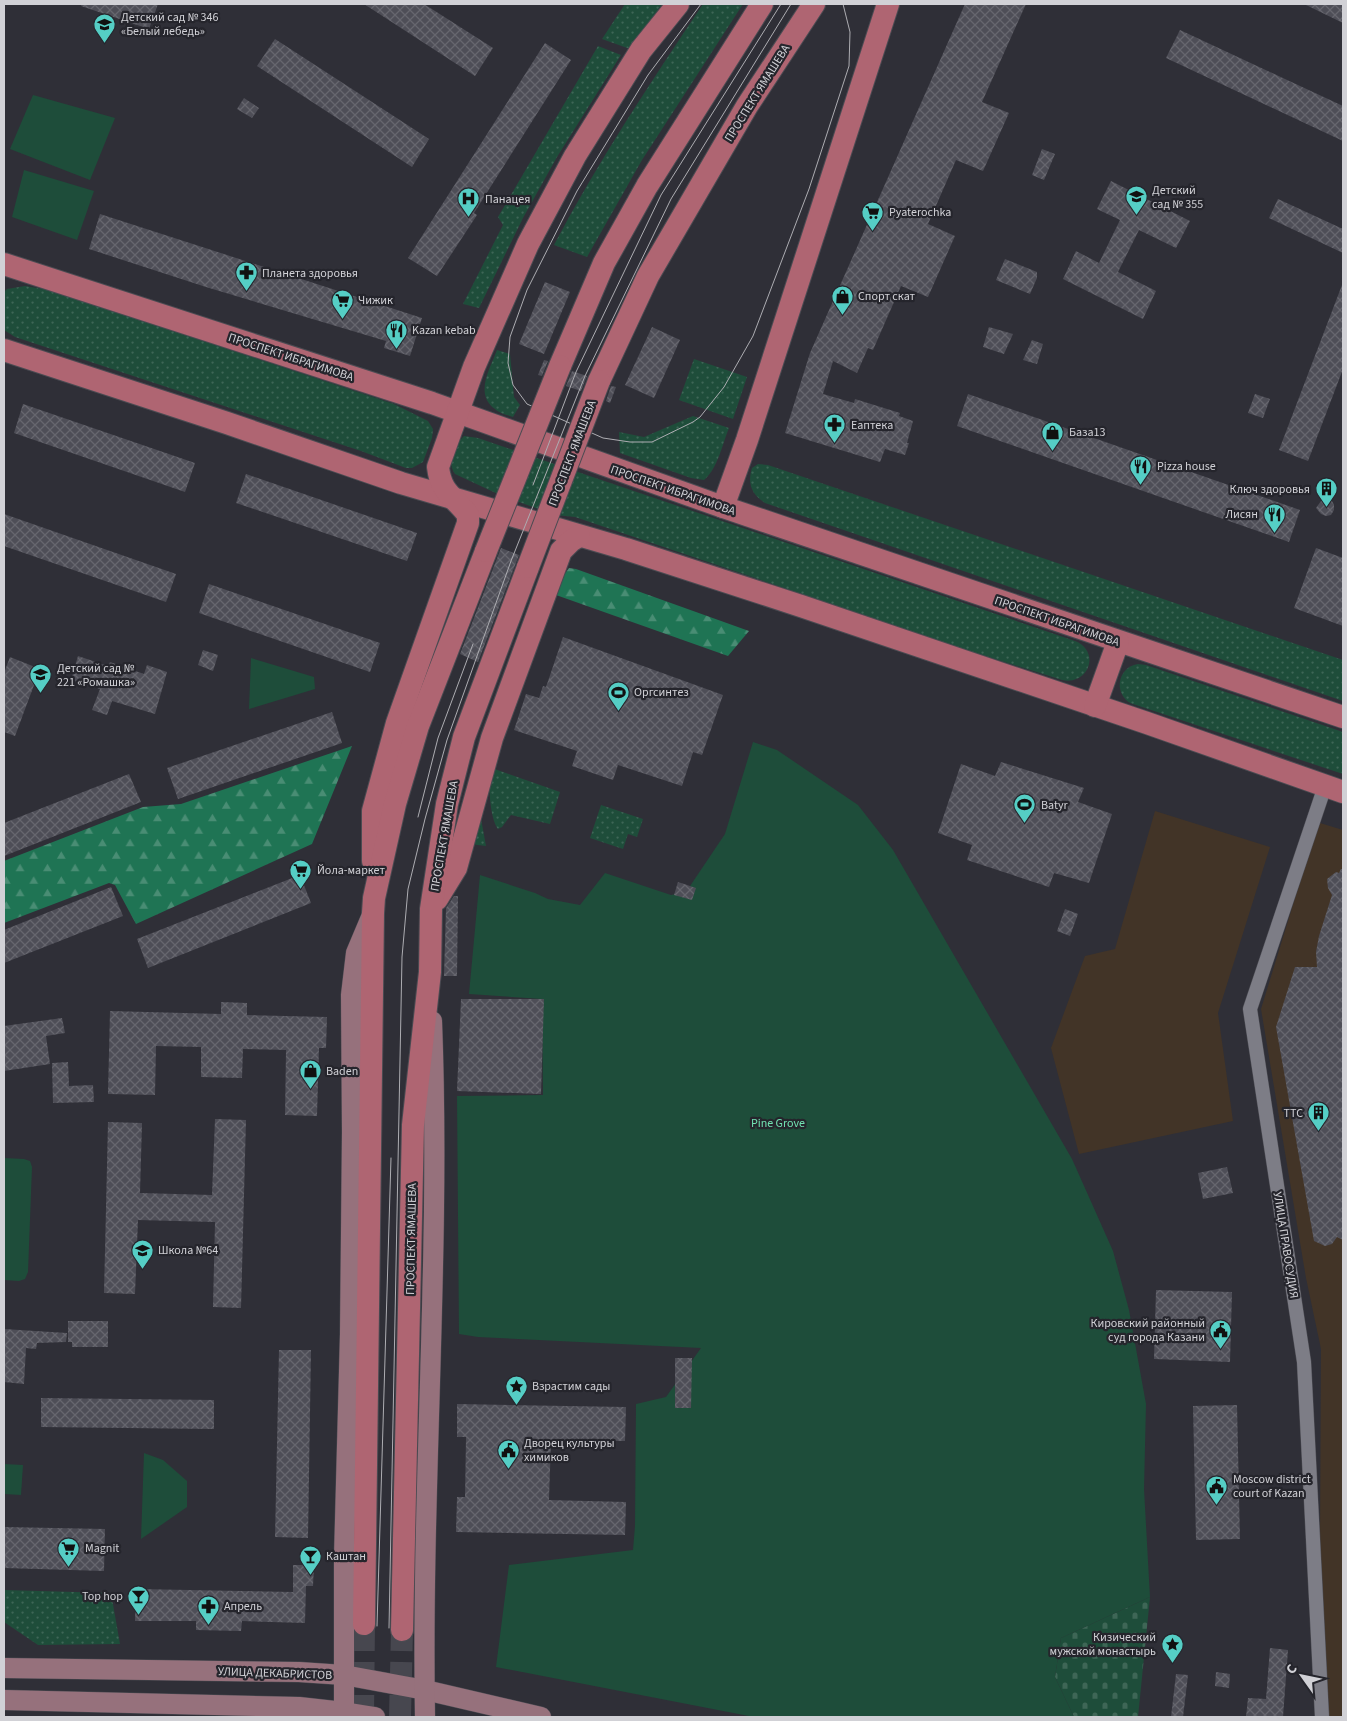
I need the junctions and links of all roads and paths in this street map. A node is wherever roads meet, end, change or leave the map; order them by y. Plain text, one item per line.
1 (678, 4) edge
2 (762, 4) edge
3 (814, 4) edge
4 (888, 4) edge
5 (4, 264) edge
6 (4, 350) edge
7 (458, 413) junction
8 (453, 498) junction
9 (723, 508) junction
10 (580, 536) junction
11 (1118, 642) junction
12 (1095, 706) junction
13 (1343, 717) edge
14 (1334, 789) edge
15 (373, 906) junction
16 (431, 909) junction
17 (430, 972) junction
18 (364, 1624) tunnel mouth
19 (402, 1630) tunnel mouth
20 (4, 1668) edge
21 (344, 1675) junction
22 (425, 1690) junction
23 (4, 1700) edge
24 (344, 1714) edge
25 (375, 1717) edge
26 (425, 1717) edge
27 (541, 1717) edge
28 (1322, 1717) edge

1 - 7 main road
2 - 15 main road, bridge
3 - 16 main road, ПРОСПЕКТ ЯМАШЕВА, bridge
4 - 9 main road
5 - 7 main road, ПРОСПЕКТ ИБРАГИМОВА
6 - 8 main road
7 - 8 main road
7 - 9 main road, ПРОСПЕКТ ИБРАГИМОВА
8 - 10 main road
8 - 15 main road
9 - 11 main road, ПРОСПЕКТ ИБРАГИМОВА
10 - 12 main road
10 - 16 main road
11 - 12 main road
11 - 13 main road, ПРОСПЕКТ ИБРАГИМОВА
12 - 14 main road
14 - 28 street, УЛИЦА ПРАВОСУДИЯ
15 - 18 main road
15 - 21 main road
16 - 17 main road, ПРОСПЕКТ ЯМАШЕВА
17 - 19 main road, ПРОСПЕКТ ЯМАШЕВА
17 - 22 main road
20 - 21 main road, УЛИЦА ДЕКАБРИСТОВ
21 - 22 main road, УЛИЦА ДЕКАБРИСТОВ
21 - 24 main road
22 - 26 main road
22 - 27 main road, УЛИЦА ДЕКАБРИСТОВ
23 - 24 main road
24 - 25 main road

